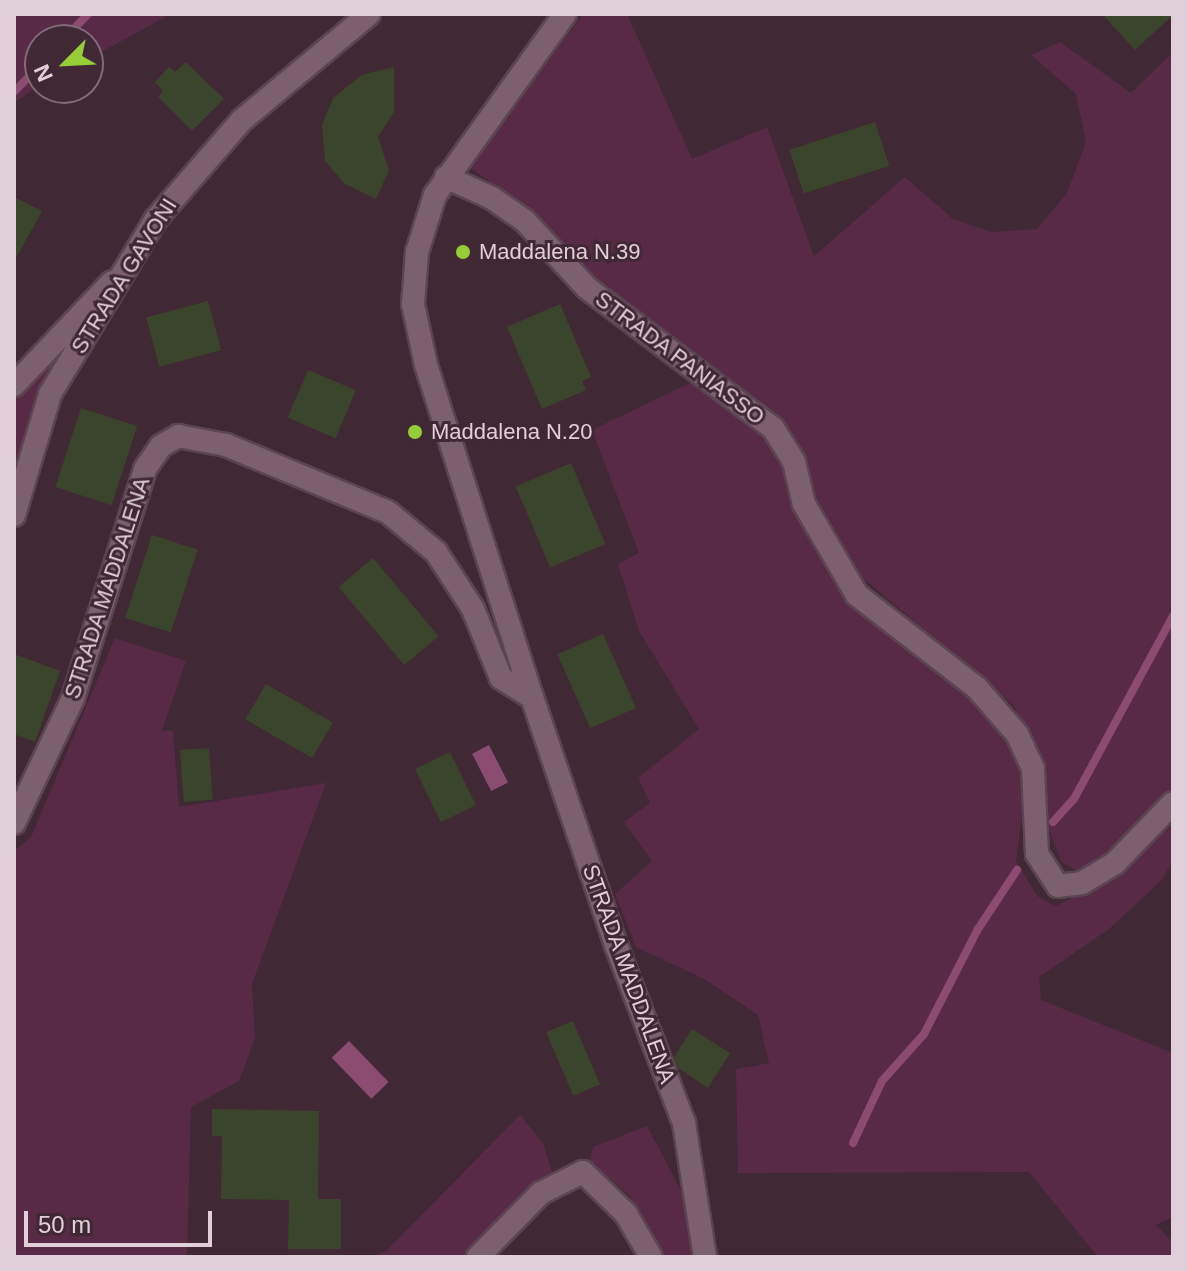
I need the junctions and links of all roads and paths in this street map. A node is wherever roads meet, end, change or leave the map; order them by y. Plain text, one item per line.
1 (369, 14) edge
2 (565, 14) edge
3 (446, 177) junction
4 (120, 278) junction
5 (14, 385) edge
6 (14, 515) edge
7 (532, 697) junction
8 (1173, 803) edge
9 (14, 823) edge
10 (478, 1257) edge
11 (651, 1257) edge
12 (705, 1257) edge

1 - 4 street, STRADA GAVONI
2 - 3 street, STRADA MADDALENA
3 - 7 street, STRADA MADDALENA
3 - 8 street, STRADA PANIASSO
4 - 5 street
4 - 6 street, STRADA GAVONI
7 - 9 street, STRADA MADDALENA
7 - 12 street, STRADA MADDALENA
10 - 11 street

